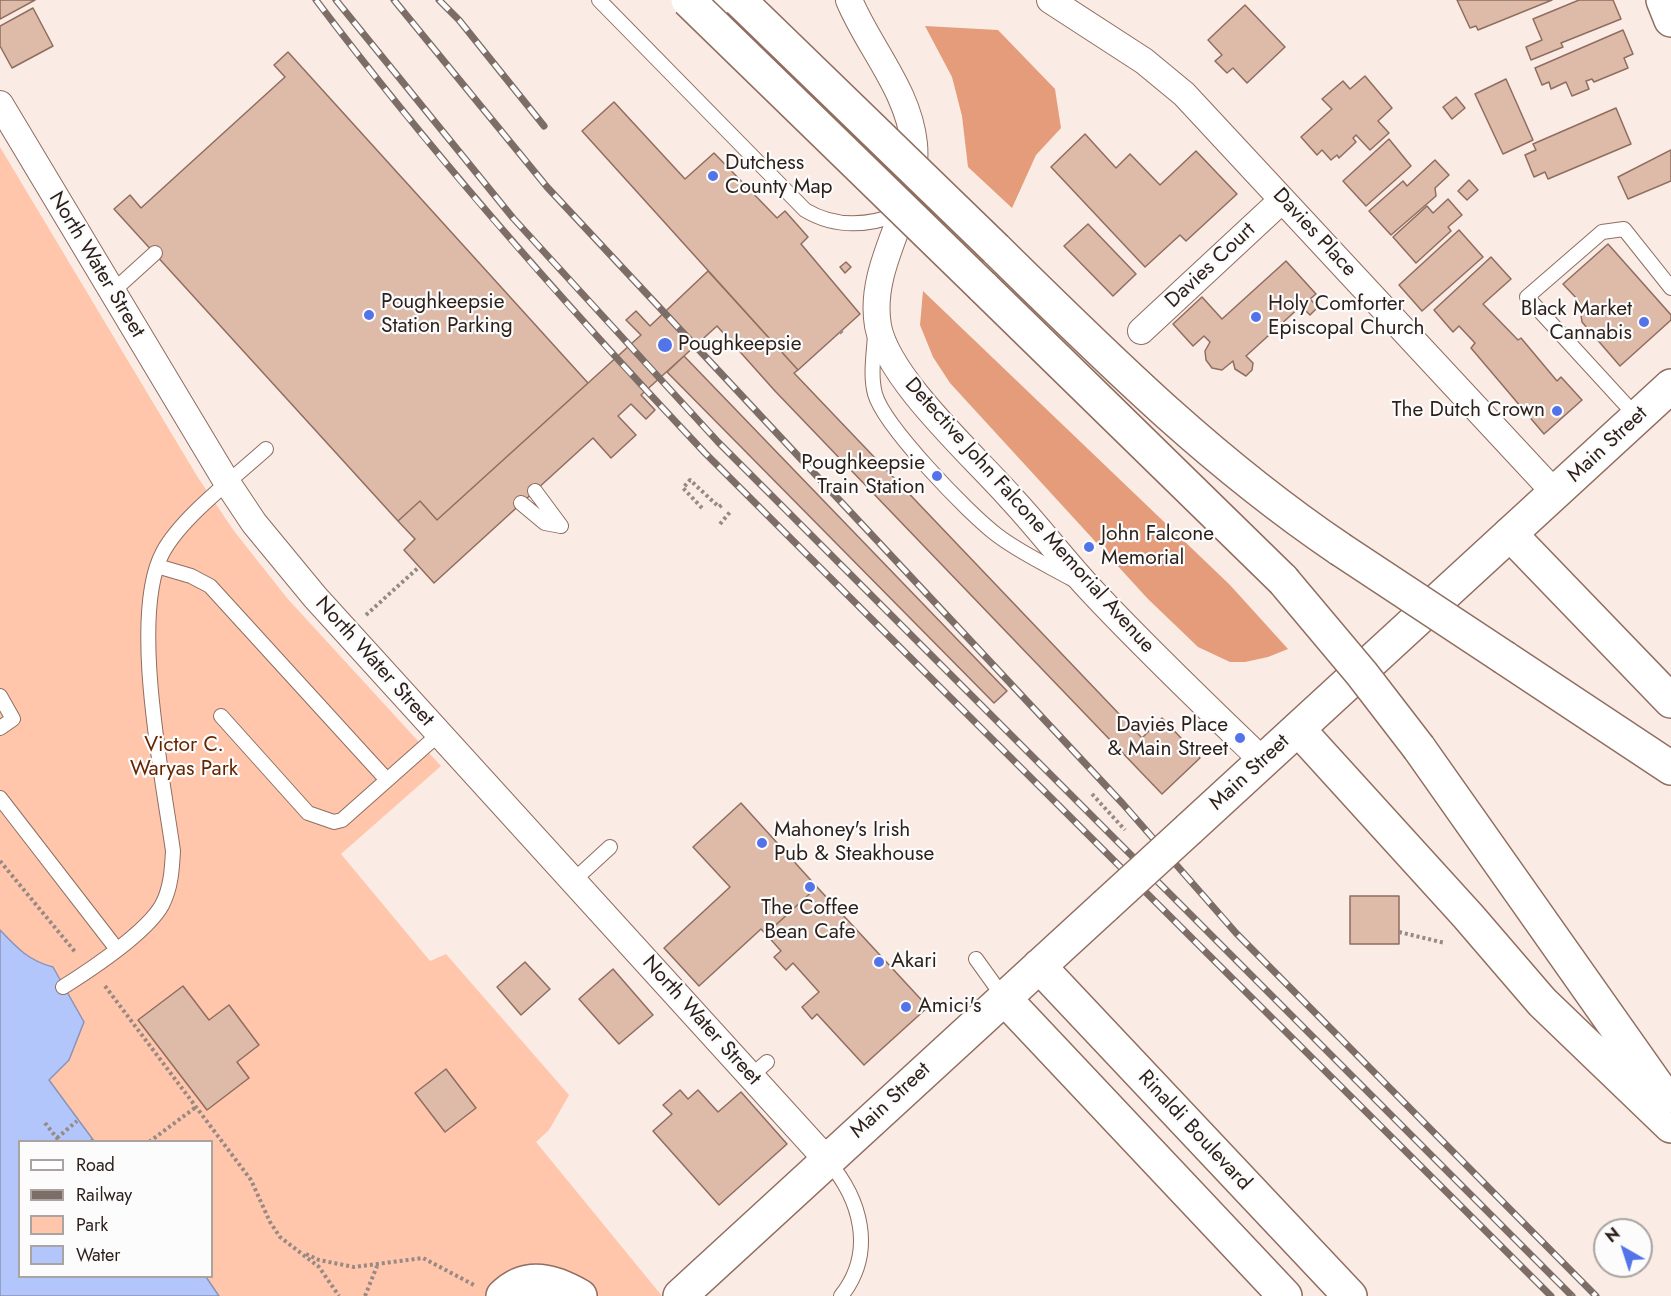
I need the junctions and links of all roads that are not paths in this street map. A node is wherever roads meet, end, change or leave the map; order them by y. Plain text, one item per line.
1 (599, 0) edge
2 (688, 0) edge
3 (714, 0) edge
4 (740, 0) edge
5 (849, 0) edge
6 (1050, 0) edge
7 (1663, 0) edge
8 (1671, 20) edge
9 (0, 104) edge
10 (1282, 200) junction
11 (902, 210) junction
12 (155, 253) dead end
13 (1671, 288) edge
14 (112, 292) junction
15 (877, 308) junction
16 (1140, 332) dead end
17 (1671, 386) edge
18 (1637, 417) junction
19 (266, 450) dead end
20 (228, 484) junction
21 (535, 491) dead end
22 (1555, 494) junction
23 (521, 504) dead end
24 (1510, 534) junction
25 (157, 566) junction
26 (1090, 589) junction
27 (0, 696) edge
28 (1671, 700) edge
29 (221, 716) dead end
30 (0, 728) edge
31 (1298, 729) junction
32 (439, 734) junction
33 (1263, 761) junction
34 (1671, 768) edge
35 (387, 780) junction
36 (0, 798) edge
37 (610, 847) dead end
38 (573, 881) junction
39 (116, 948) junction
40 (976, 959) dead end
41 (1039, 966) junction
42 (63, 987) dead end
43 (1004, 998) junction
44 (1671, 1105) edge
45 (1671, 1126) edge
46 (827, 1160) junction
47 (494, 1293) edge
48 (678, 1295) edge
49 (580, 1296) edge
50 (841, 1296) edge
51 (1285, 1296) edge
52 (1350, 1296) edge

1 - 11 lane
2 - 44 main road, bridge
3 - 11 lane
4 - 34 main road, bridge
5 - 11 street, Detective John Falcone Memorial Avenue
6 - 10 street, Davies Place
7 - 8 main road
9 - 14 street, North Water Street
10 - 16 street, Davies Court
10 - 22 street, Davies Place
11 - 15 street, Detective John Falcone Memorial Avenue
12 - 14 lane
13 - 18 lane
14 - 20 street, North Water Street
15 - 26 street, Detective John Falcone Memorial Avenue
15 - 26 lane
17 - 18 main road, Main Street
18 - 22 main road, Main Street
19 - 20 lane
20 - 25 lane
20 - 32 street, North Water Street
21 - 23 lane
22 - 24 main road, Main Street
24 - 28 main road
24 - 31 main road, Main Street
25 - 35 lane
25 - 39 lane
26 - 33 street, Detective John Falcone Memorial Avenue
27 - 30 lane
29 - 35 lane
31 - 33 main road, Main Street
31 - 45 main road
32 - 35 lane
32 - 38 street, North Water Street
33 - 41 main road, Main Street, bridge
36 - 39 lane
37 - 38 lane
38 - 46 street, North Water Street
39 - 42 lane
40 - 43 lane
41 - 43 main road, Main Street
41 - 52 main road, Rinaldi Boulevard
43 - 46 main road, Main Street
43 - 51 main road
46 - 48 main road, Main Street
46 - 50 lane
47 - 49 main road

